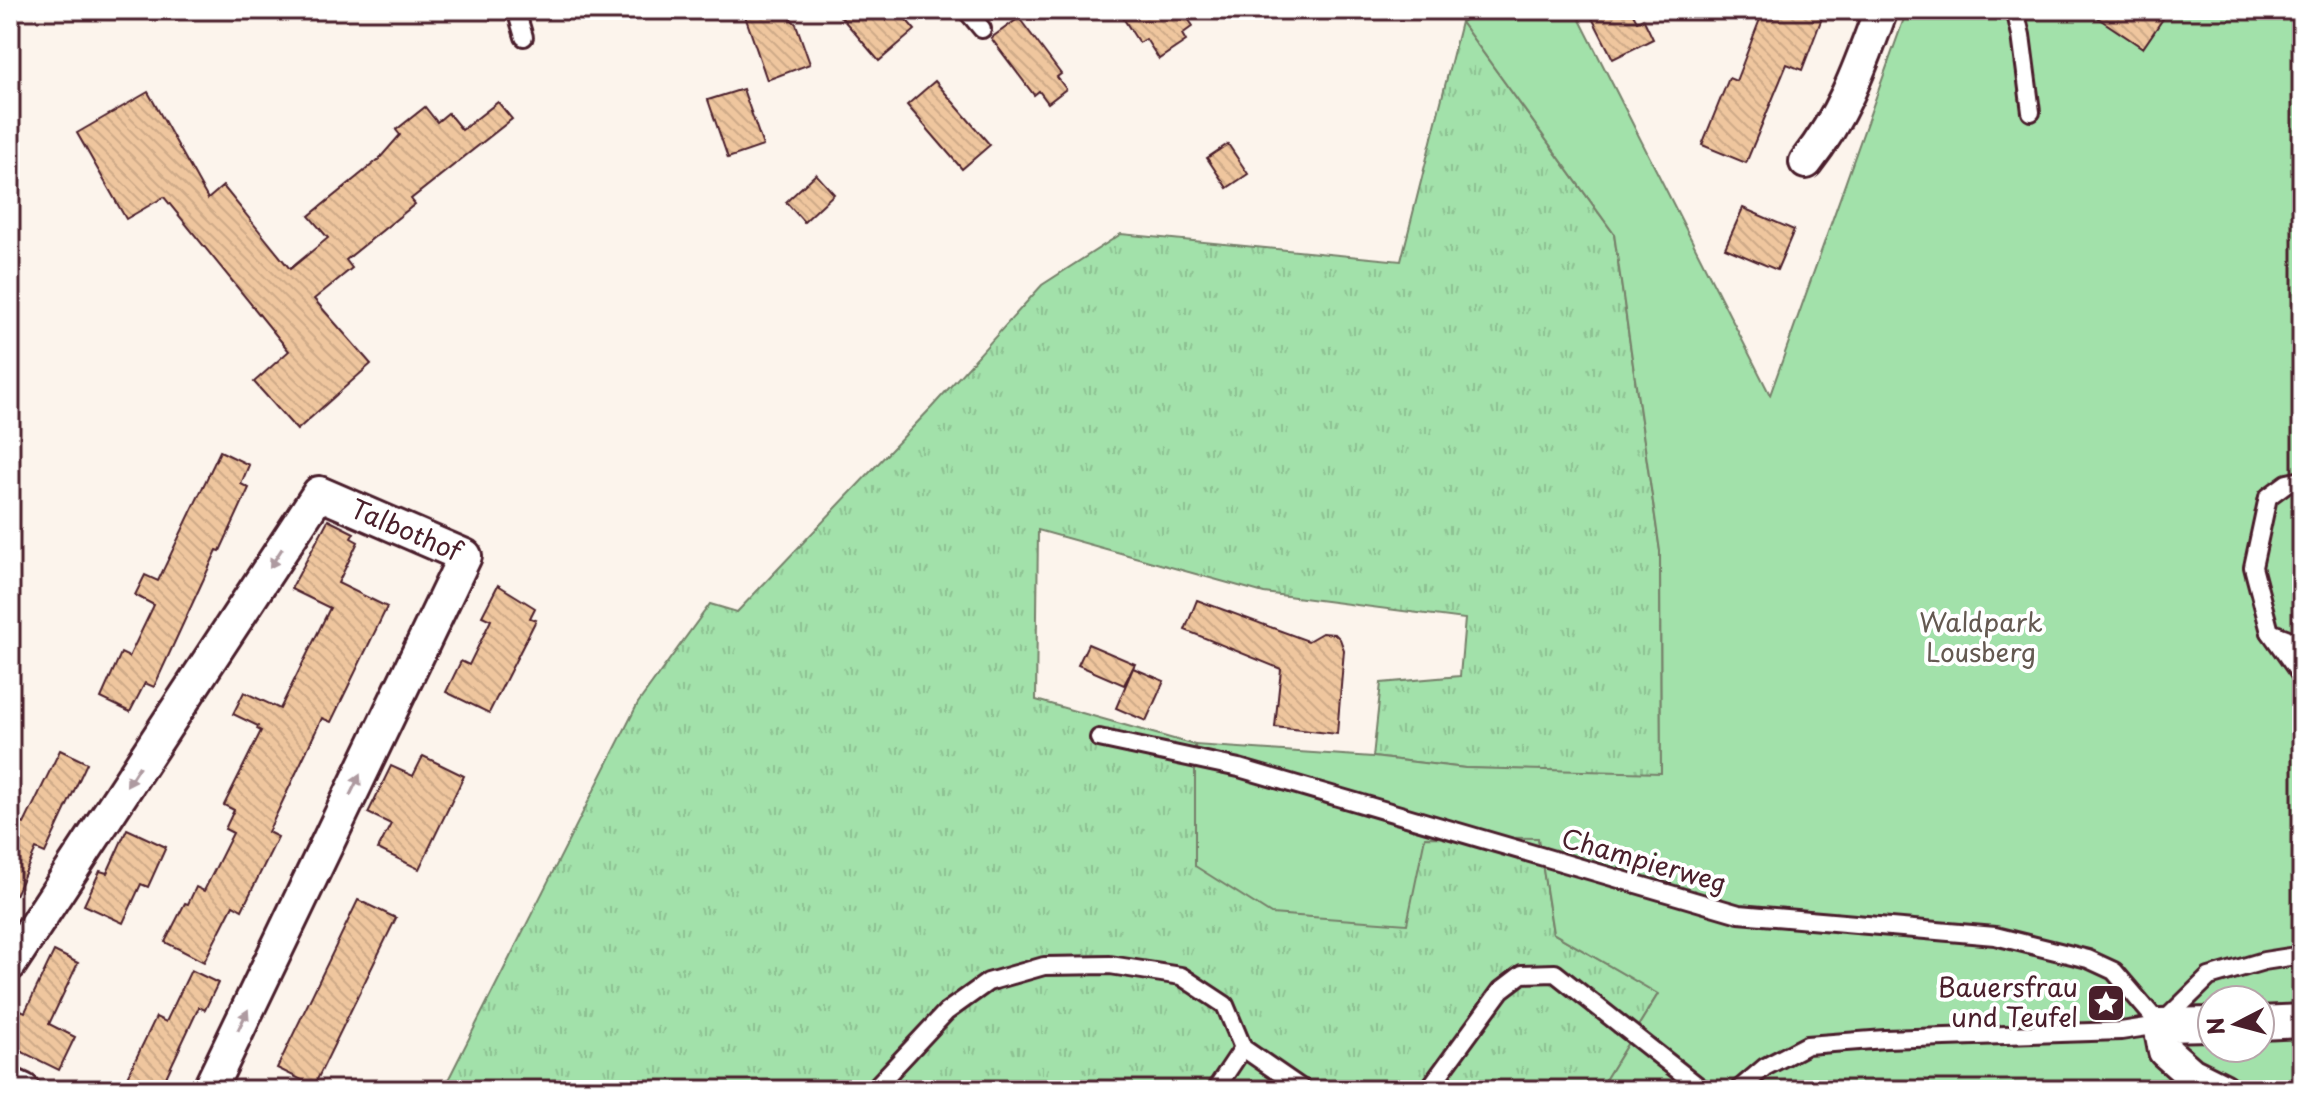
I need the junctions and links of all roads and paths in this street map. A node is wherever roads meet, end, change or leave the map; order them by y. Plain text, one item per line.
1 (516, 10) edge
2 (966, 10) edge
3 (1881, 10) edge
4 (2015, 10) edge
5 (982, 29) dead end
6 (524, 37) dead end
7 (2031, 112) dead end
8 (1806, 162) dead end
9 (2302, 480) edge
10 (2270, 632) junction
11 (2302, 644) edge
12 (2302, 677) edge
13 (1099, 738) dead end
14 (2302, 955) edge
15 (10, 964) edge
16 (2302, 1021) edge
17 (2276, 1022) edge
18 (2196, 1024) edge
19 (2160, 1025) junction
20 (1243, 1048) junction
21 (10, 1084) edge
22 (23, 1090) edge
23 (209, 1090) edge
24 (873, 1090) edge
25 (1215, 1090) edge
26 (1304, 1090) edge
27 (1428, 1090) edge
28 (1703, 1090) edge
29 (1738, 1090) edge
30 (2223, 1090) edge

1 - 6 lane
2 - 5 lane
3 - 8 street
4 - 7 lane
9 - 10 lane
10 - 11 lane
10 - 12 lane
13 - 19 lane, Champierweg
14 - 19 lane
23 -> 15 street, Talbothof
16 - 17 street
18 - 19 street
19 - 29 lane
19 - 30 street
20 - 24 lane
20 - 25 lane
20 - 26 lane
21 - 22 street
27 - 28 lane

